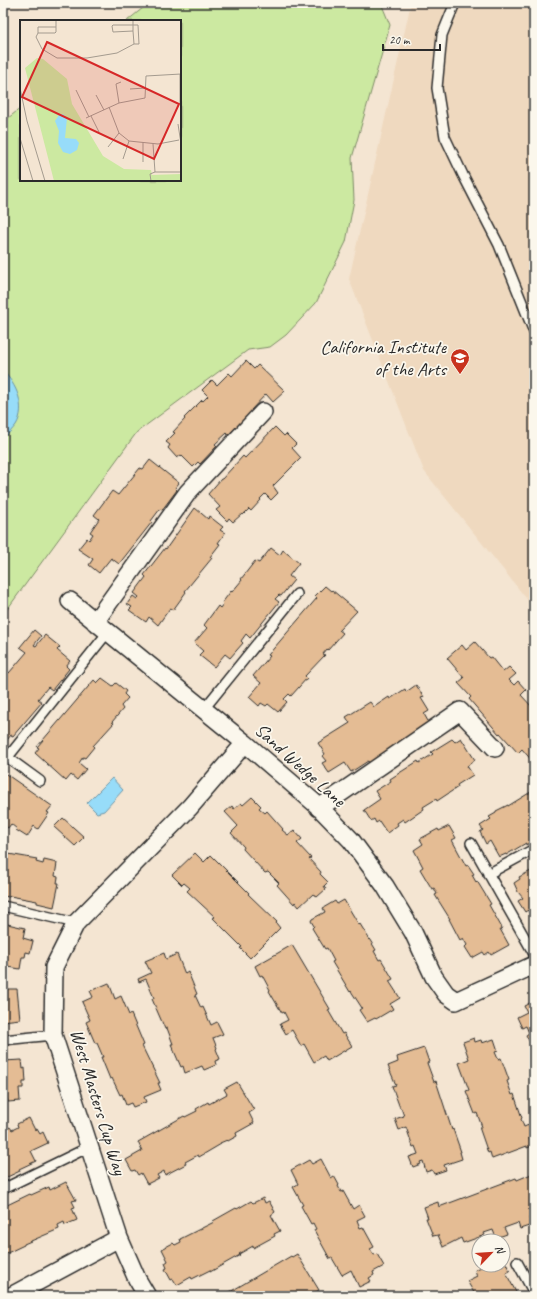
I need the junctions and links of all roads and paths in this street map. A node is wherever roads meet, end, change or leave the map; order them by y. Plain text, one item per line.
1 (455, 3) edge
2 (534, 332) edge
3 (263, 412) dead end
4 (297, 594) dead end
5 (70, 601) dead end
6 (102, 627) junction
7 (204, 709) junction
8 (245, 743) junction
9 (495, 748) dead end
10 (5, 756) edge
11 (40, 781) dead end
12 (319, 808) junction
13 (471, 843) dead end
14 (534, 849) edge
15 (488, 874) junction
16 (3, 906) edge
17 (76, 923) junction
18 (534, 954) edge
19 (534, 965) edge
20 (53, 1034) junction
21 (3, 1040) edge
22 (89, 1146) junction
23 (3, 1189) edge
24 (119, 1238) junction
25 (517, 1262) dead end
26 (534, 1293) edge
27 (11, 1296) edge
28 (147, 1296) edge

1 - 2 lane
3 - 6 street
4 - 7 lane
5 - 6 street, Sand Wedge Lane
6 - 7 street, Sand Wedge Lane
6 - 10 lane
7 - 8 street, Sand Wedge Lane
8 - 12 street, Sand Wedge Lane
8 - 17 street, West Masters Cup Way
9 - 12 street
10 - 11 lane
12 - 19 street, Sand Wedge Lane
13 - 15 lane
14 - 15 lane
15 - 18 lane
16 - 17 lane
17 - 20 street, West Masters Cup Way
20 - 21 lane
20 - 22 street, West Masters Cup Way
22 - 23 lane
22 - 24 street, West Masters Cup Way
24 - 27 street
24 - 28 street, West Masters Cup Way
25 - 26 lane

